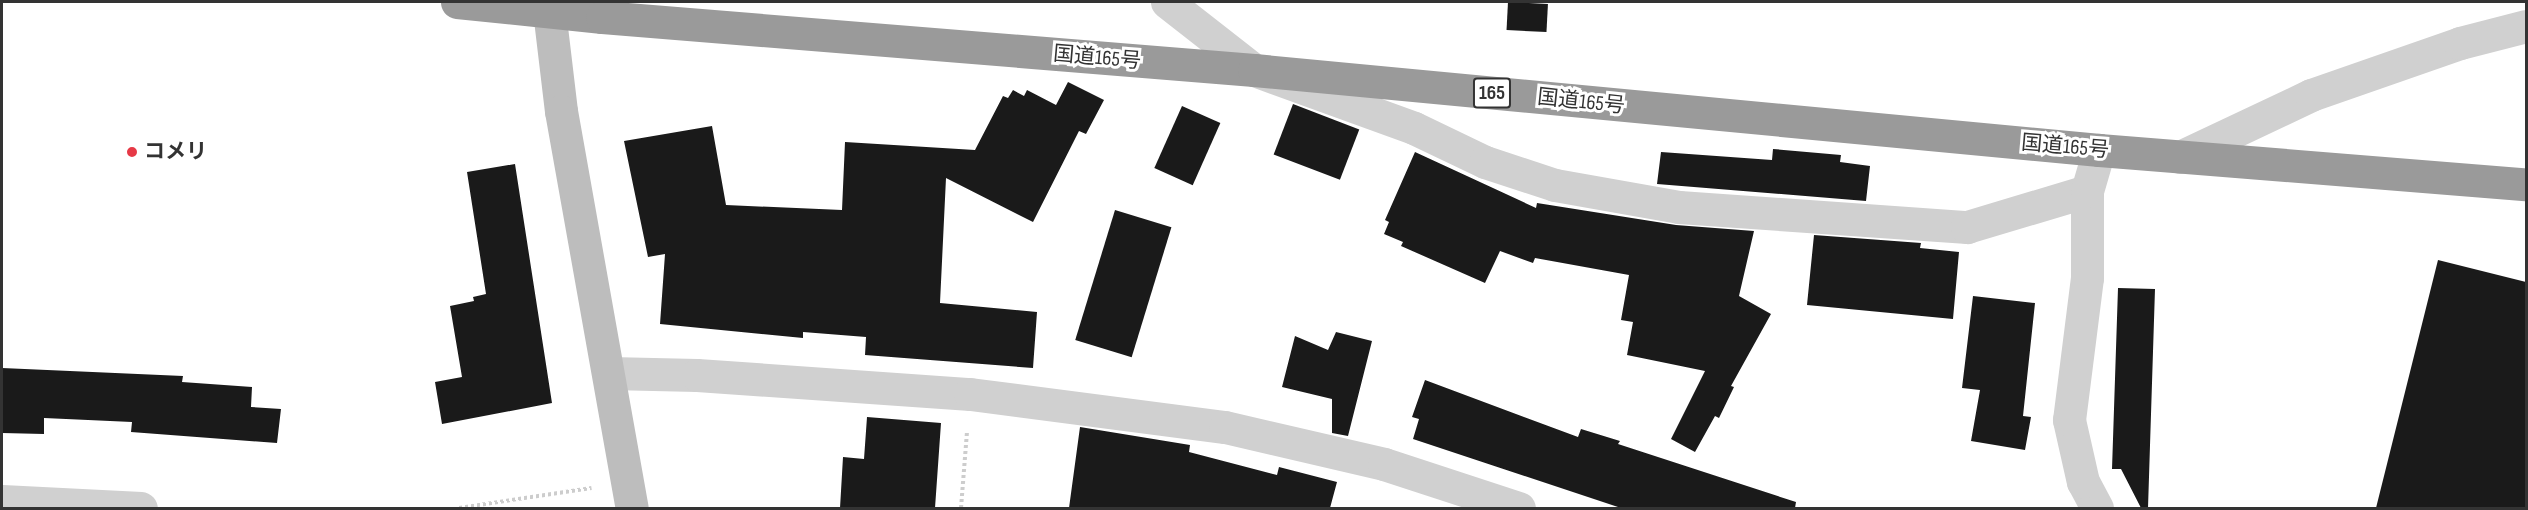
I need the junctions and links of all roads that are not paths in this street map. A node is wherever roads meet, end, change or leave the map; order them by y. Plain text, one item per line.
1 (457, 2) edge
2 (1167, 2) edge
3 (548, 7) edge
4 (2526, 26) edge
5 (1254, 70) junction
6 (2098, 150) junction
7 (2180, 157) junction
8 (2526, 184) edge
9 (2087, 191) junction
10 (609, 373) junction
11 (2, 501) edge
12 (141, 508) edge
13 (632, 508) edge
14 (1520, 508) edge
15 (2097, 508) edge

1 - 3 highway, 国道165号 / 165
2 - 5 street
3 - 5 highway, 国道165号 / 165
3 - 10 street
4 - 7 street
5 - 6 highway, 国道165号 / 165
5 - 9 street
6 - 7 highway, 国道165号 / 165
6 - 9 street
7 - 8 highway, 国道165号 / 165
9 - 15 street
10 - 13 street
10 - 14 street
11 - 12 street

